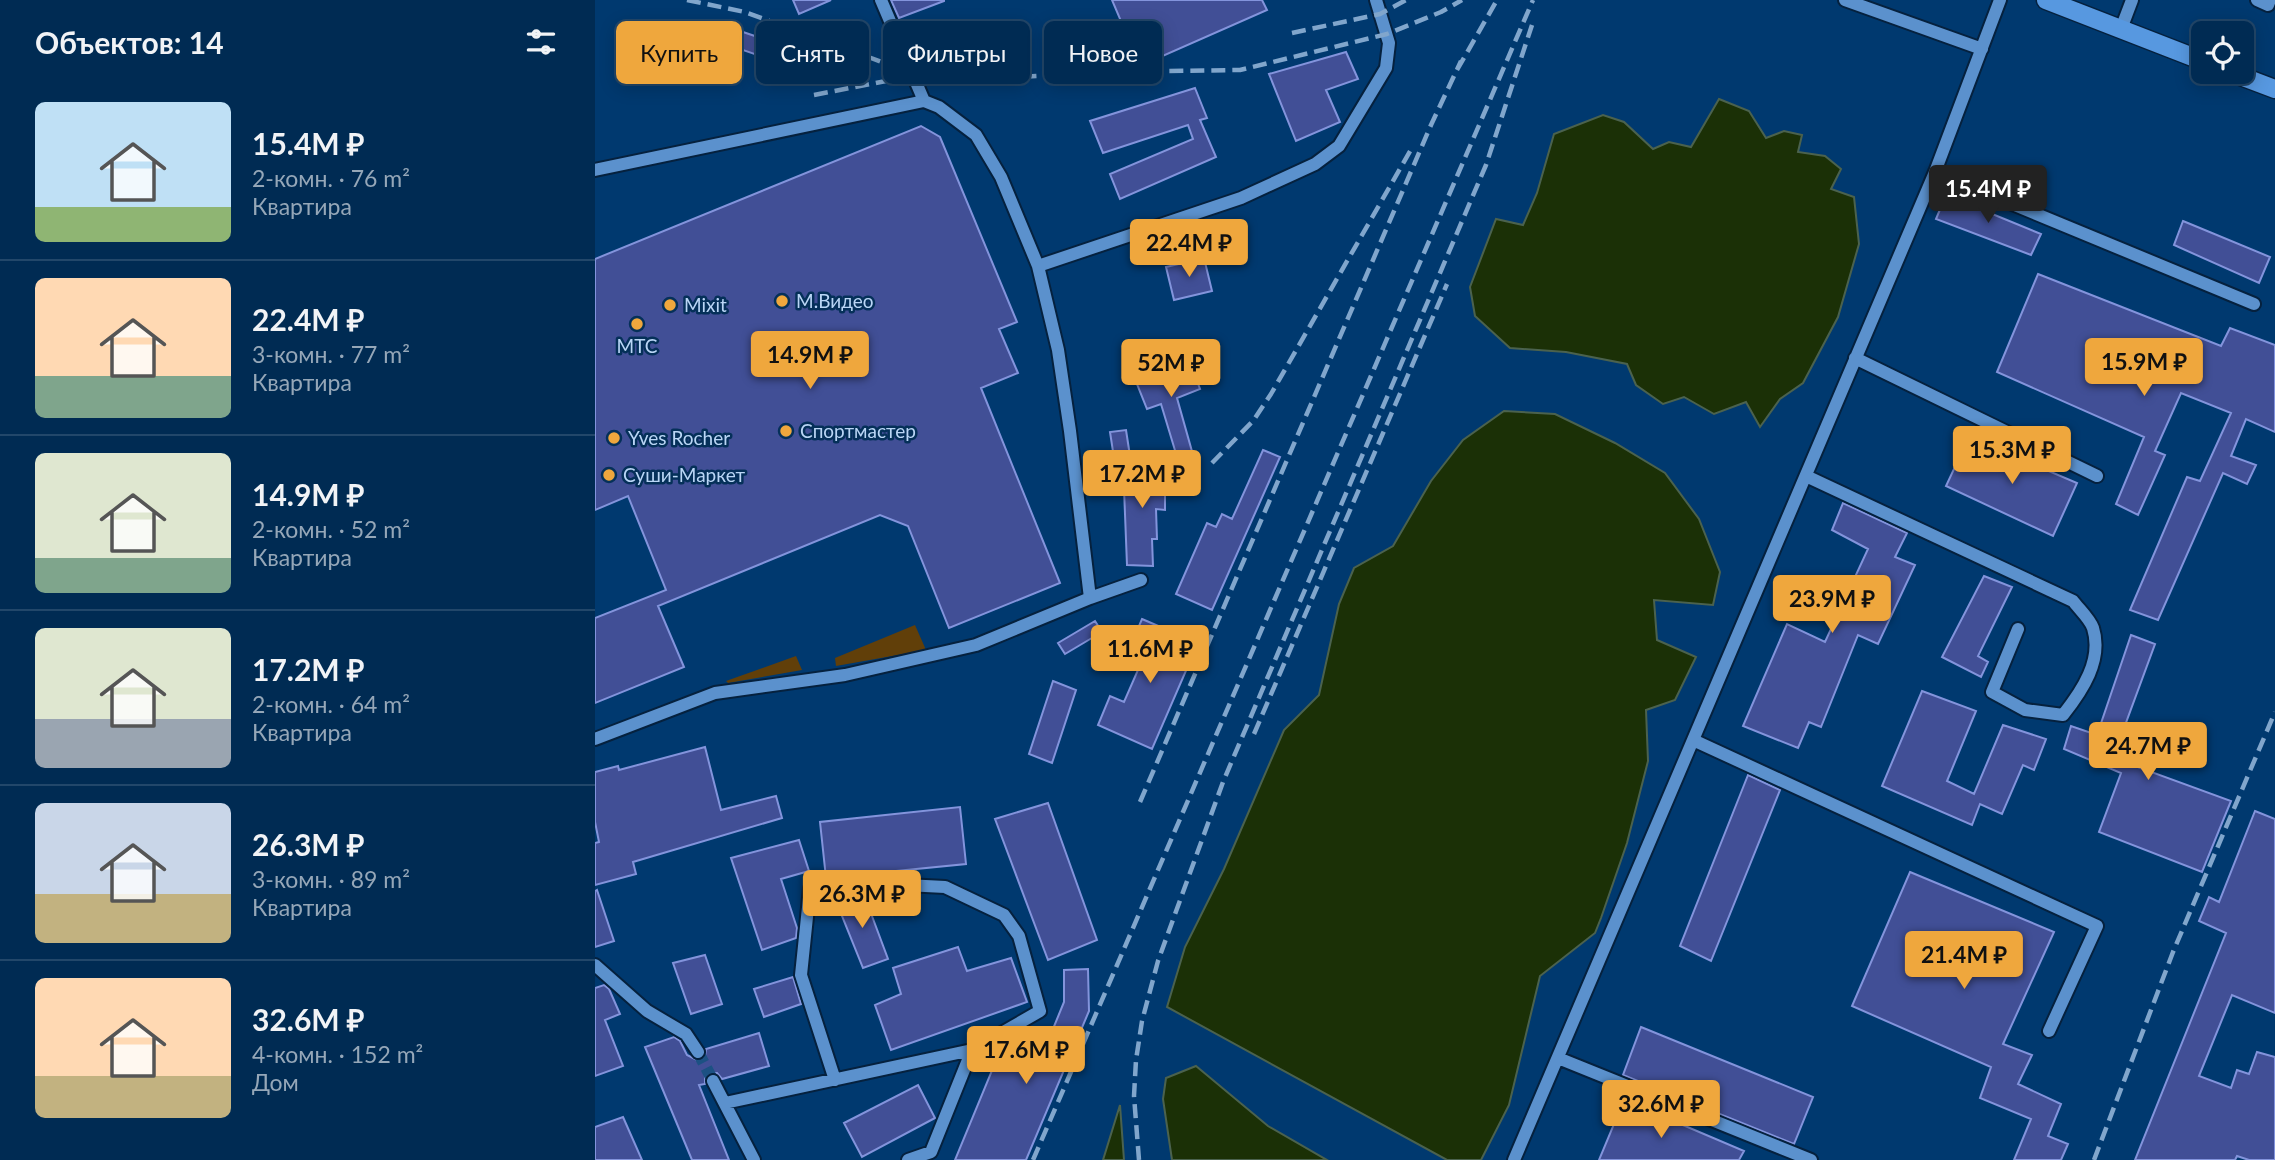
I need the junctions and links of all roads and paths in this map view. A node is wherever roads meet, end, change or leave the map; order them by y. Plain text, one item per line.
1 (881, 0) edge
2 (1376, 0) edge
3 (1845, 0) edge
4 (2000, 0) edge
5 (2046, 0) edge
6 (2132, 0) edge
7 (2257, 0) edge
8 (2270, 0) edge
9 (2121, 29) junction
10 (1982, 49) junction
11 (2191, 56) edge
12 (2254, 81) edge
13 (2275, 89) edge
14 (924, 101) junction
15 (595, 170) edge
16 (1935, 172) junction
17 (1038, 266) junction
18 (2254, 304) dead end
19 (1856, 358) junction
20 (1806, 476) junction
21 (2097, 476) dead end
22 (1141, 580) dead end
23 (1090, 598) junction
24 (2018, 629) dead end
25 (595, 739) edge
26 (1693, 740) junction
27 (595, 965) edge
28 (2049, 1031) dead end
29 (972, 1050) junction
30 (698, 1052) tunnel mouth
31 (1558, 1058) junction
32 (835, 1080) junction
33 (713, 1081) tunnel mouth
34 (725, 1103) junction
35 (928, 1156) edge
36 (754, 1160) edge
37 (908, 1160) edge
38 (1514, 1160) edge
39 (1811, 1160) edge

1 - 14 street
2 - 17 street
3 - 10 street
4 - 10 street
5 - 9 main road
6 - 9 street
7 - 8 street
9 - 11 main road
10 - 16 street
12 - 13 main road
14 - 15 street
14 - 17 street
16 - 18 street
16 - 19 street
17 - 23 street
19 - 20 street
19 - 21 street
20 - 24 street
20 - 26 street
22 - 23 street
23 - 25 street
26 - 28 street
26 - 31 street
27 - 30 street
29 - 32 street
29 - 32 street
29 - 35 street
31 - 38 street
31 - 39 street
32 - 34 street
33 - 34 street
34 - 36 street
35 - 37 street

